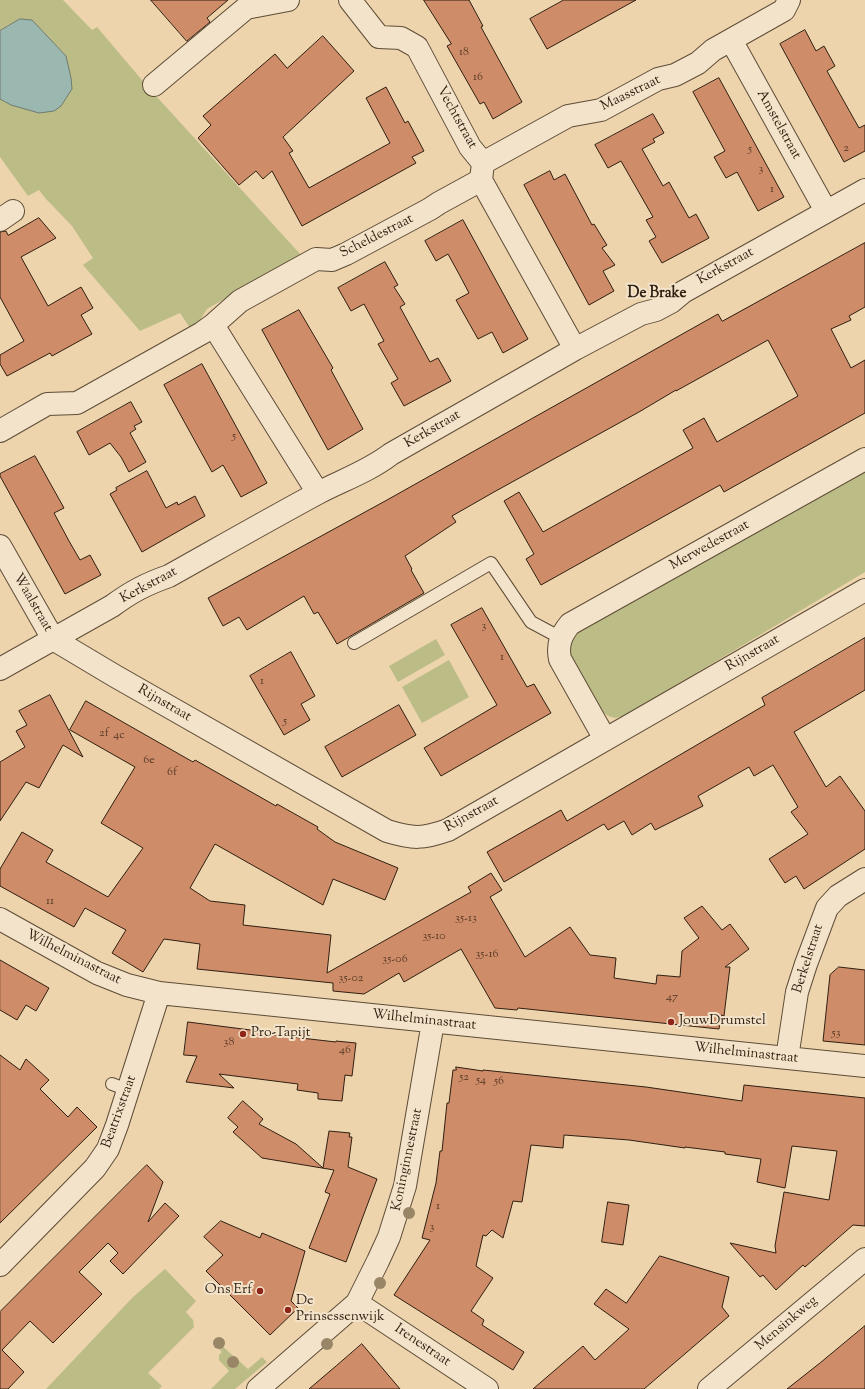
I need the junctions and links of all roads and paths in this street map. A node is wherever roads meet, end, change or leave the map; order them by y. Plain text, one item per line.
1 (288, 0) edge
2 (350, 0) edge
3 (789, 0) edge
4 (731, 40) junction
5 (154, 85) dead end
6 (482, 172) junction
7 (865, 190) edge
8 (826, 211) junction
9 (213, 325) junction
10 (575, 350) junction
11 (0, 431) edge
12 (865, 459) edge
13 (318, 493) junction
14 (0, 546) edge
15 (865, 590) edge
16 (561, 638) junction
17 (52, 639) junction
18 (354, 643) dead end
19 (0, 669) edge
20 (605, 739) junction
21 (865, 879) edge
22 (0, 919) edge
23 (159, 993) junction
24 (433, 1022) junction
25 (787, 1058) junction
26 (865, 1066) edge
27 (865, 1259) edge
28 (0, 1265) edge
29 (357, 1303) junction
30 (258, 1389) edge
31 (487, 1389) edge
32 (709, 1389) edge

1 - 5 street
2 - 6 street, Vechtstraat
3 - 4 street, Maasstraat
4 - 6 street, Maasstraat
4 - 8 street, Amstelstraat
6 - 9 street, Scheldestraat
6 - 10 street, Vechtstraat
7 - 8 street, Kerkstraat
8 - 10 street, Kerkstraat
9 - 11 street, Scheldestraat
9 - 13 street
10 - 13 street, Kerkstraat
12 - 16 street, Merwedestraat
13 - 17 street, Kerkstraat
14 - 17 street, Waalstraat
15 - 20 street, Rijnstraat
16 - 18 lane
16 - 20 street
17 - 19 street, Kerkstraat
17 - 20 street, Rijnstraat
21 - 25 street, Berkelstraat
22 - 23 street, Wilhelminastraat
23 - 24 street, Wilhelminastraat
23 - 28 street, Beatrixstraat
24 - 25 street, Wilhelminastraat
24 - 29 street, Koninginnestraat
25 - 26 street, Wilhelminastraat
27 - 32 street, Mensinkweg
29 - 30 street, Koninginnestraat
29 - 31 street, Irenestraat

